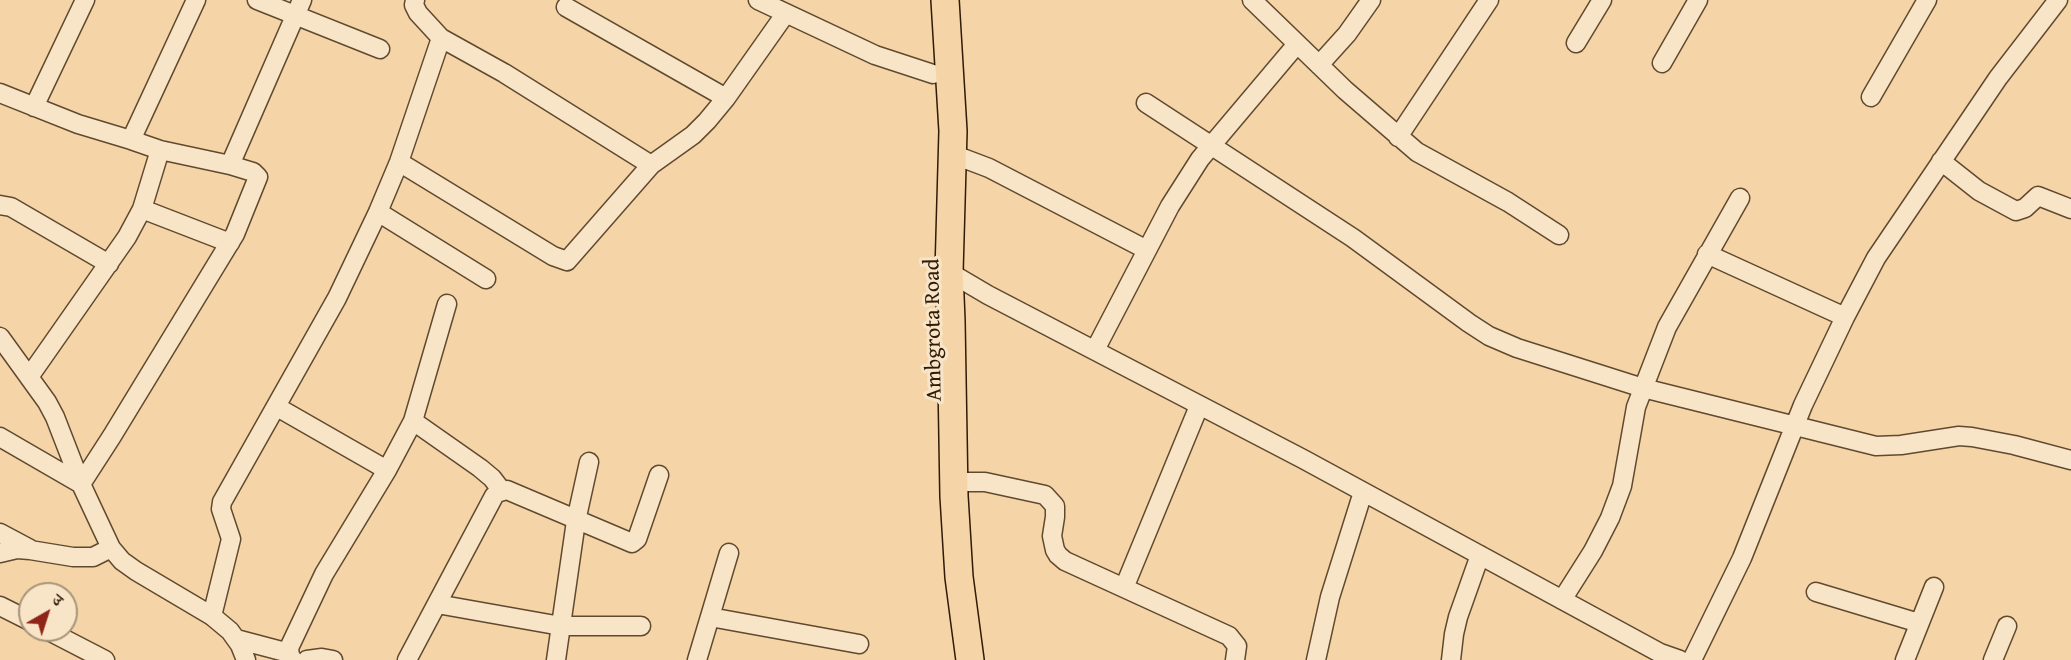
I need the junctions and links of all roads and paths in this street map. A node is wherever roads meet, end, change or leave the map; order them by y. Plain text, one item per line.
1 (86, 0) edge
2 (196, 0) edge
3 (257, 0) edge
4 (415, 0) edge
5 (758, 0) edge
6 (929, 0) edge
7 (945, 0) edge
8 (1252, 0) edge
9 (1371, 0) edge
10 (1489, 0) edge
11 (1602, 0) edge
12 (1698, 0) edge
13 (1927, 0) edge
14 (2058, 0) edge
15 (566, 7) dead end
16 (298, 8) edge
17 (786, 13) junction
18 (441, 38) junction
19 (1576, 43) dead end
20 (1297, 44) junction
21 (380, 49) dead end
22 (1662, 63) dead end
23 (1319, 65) junction
24 (933, 74) junction
25 (0, 93) edge
26 (1871, 97) dead end
27 (726, 98) junction
28 (1146, 103) dead end
29 (34, 106) junction
30 (1398, 137) junction
31 (131, 140) junction
32 (1210, 144) junction
33 (160, 150) junction
34 (952, 154) junction
35 (1941, 161) junction
36 (399, 162) junction
37 (230, 165) junction
38 (651, 165) junction
39 (1740, 198) dead end
40 (0, 205) edge
41 (142, 209) junction
42 (2071, 209) edge
43 (378, 212) junction
44 (1560, 235) dead end
45 (230, 243) junction
46 (1147, 250) junction
47 (1707, 254) junction
48 (109, 264) junction
49 (956, 276) junction
50 (486, 279) dead end
51 (447, 304) dead end
52 (1845, 317) junction
53 (0, 337) edge
54 (1095, 350) junction
55 (29, 376) junction
56 (1643, 388) junction
57 (1199, 405) junction
58 (277, 407) junction
59 (413, 421) junction
60 (1795, 426) junction
61 (0, 437) edge
62 (2071, 460) edge
63 (589, 462) dead end
64 (387, 470) junction
65 (659, 475) dead end
66 (962, 482) junction
67 (81, 484) junction
68 (502, 490) junction
69 (1363, 492) junction
70 (576, 521) junction
71 (0, 532) edge
72 (111, 548) junction
73 (30, 550) junction
74 (0, 553) edge
75 (729, 553) dead end
76 (1480, 555) junction
77 (1934, 587) dead end
78 (1124, 588) junction
79 (1816, 592) dead end
80 (1562, 600) junction
81 (437, 604) junction
82 (0, 606) edge
83 (18, 615) edge
84 (212, 615) junction
85 (710, 617) junction
86 (1919, 624) junction
87 (561, 626) junction
88 (641, 626) dead end
89 (2007, 626) dead end
90 (236, 639) junction
91 (70, 642) edge
92 (859, 644) dead end
93 (291, 656) edge
94 (105, 660) edge
95 (246, 660) edge
96 (307, 660) edge
97 (333, 660) edge
98 (407, 660) edge
99 (556, 660) edge
100 (698, 660) edge
101 (952, 660) edge
102 (970, 660) edge
103 (980, 660) edge
104 (1235, 660) edge
105 (1316, 660) edge
106 (1451, 660) edge
107 (1680, 660) edge
108 (1692, 660) edge
109 (1905, 660) edge
110 (1994, 660) edge

1 - 29 street
2 - 31 street
3 - 16 street
4 - 18 street
5 - 17 street
6 - 24 main road, Ambgrota Road
7 - 34 main road
8 - 20 street
9 - 23 street
10 - 30 street
11 - 19 street
12 - 22 street
13 - 26 street
14 - 35 street
15 - 27 street
16 - 21 street
16 - 37 street
17 - 24 street
17 - 27 street
18 - 36 street
18 - 38 street
20 - 23 street
20 - 32 street
23 - 30 street
24 - 101 main road, Ambgrota Road
25 - 29 street
27 - 38 street
28 - 32 street
29 - 31 street
30 - 44 street
31 - 33 street
32 - 46 street
32 - 56 street
33 - 37 street
33 - 41 street
34 - 46 street
34 - 49 main road
35 - 42 street
35 - 52 street
36 - 38 street
36 - 43 street
37 - 45 street
39 - 47 street
40 - 48 street
41 - 45 street
41 - 48 street
43 - 50 street
43 - 58 street
45 - 67 street
46 - 54 street
47 - 52 street
47 - 56 street
48 - 55 street
49 - 54 street
49 - 66 street
49 - 102 main road
51 - 59 street
52 - 60 street
53 - 55 street
54 - 57 street
55 - 67 street
56 - 60 street
56 - 80 street
57 - 69 street
57 - 78 street
58 - 64 street
58 - 84 street
59 - 64 street
59 - 68 street
60 - 62 street
60 - 108 street
61 - 67 street
63 - 70 street
64 - 93 street
65 - 70 street
66 - 78 street
66 - 103 street
67 - 72 street
68 - 70 street
68 - 81 street
69 - 76 street
69 - 105 street
70 - 87 street
71 - 73 street
72 - 73 street
72 - 84 street
73 - 74 street
75 - 85 street
76 - 80 street
76 - 106 street
77 - 86 street
78 - 104 street
79 - 86 street
80 - 107 street
81 - 87 street
81 - 98 street
82 - 83 street
84 - 90 street
85 - 92 street
85 - 100 street
86 - 109 street
87 - 88 street
87 - 99 street
89 - 110 street
90 - 93 street
90 - 95 street
91 - 94 street
96 - 97 street

